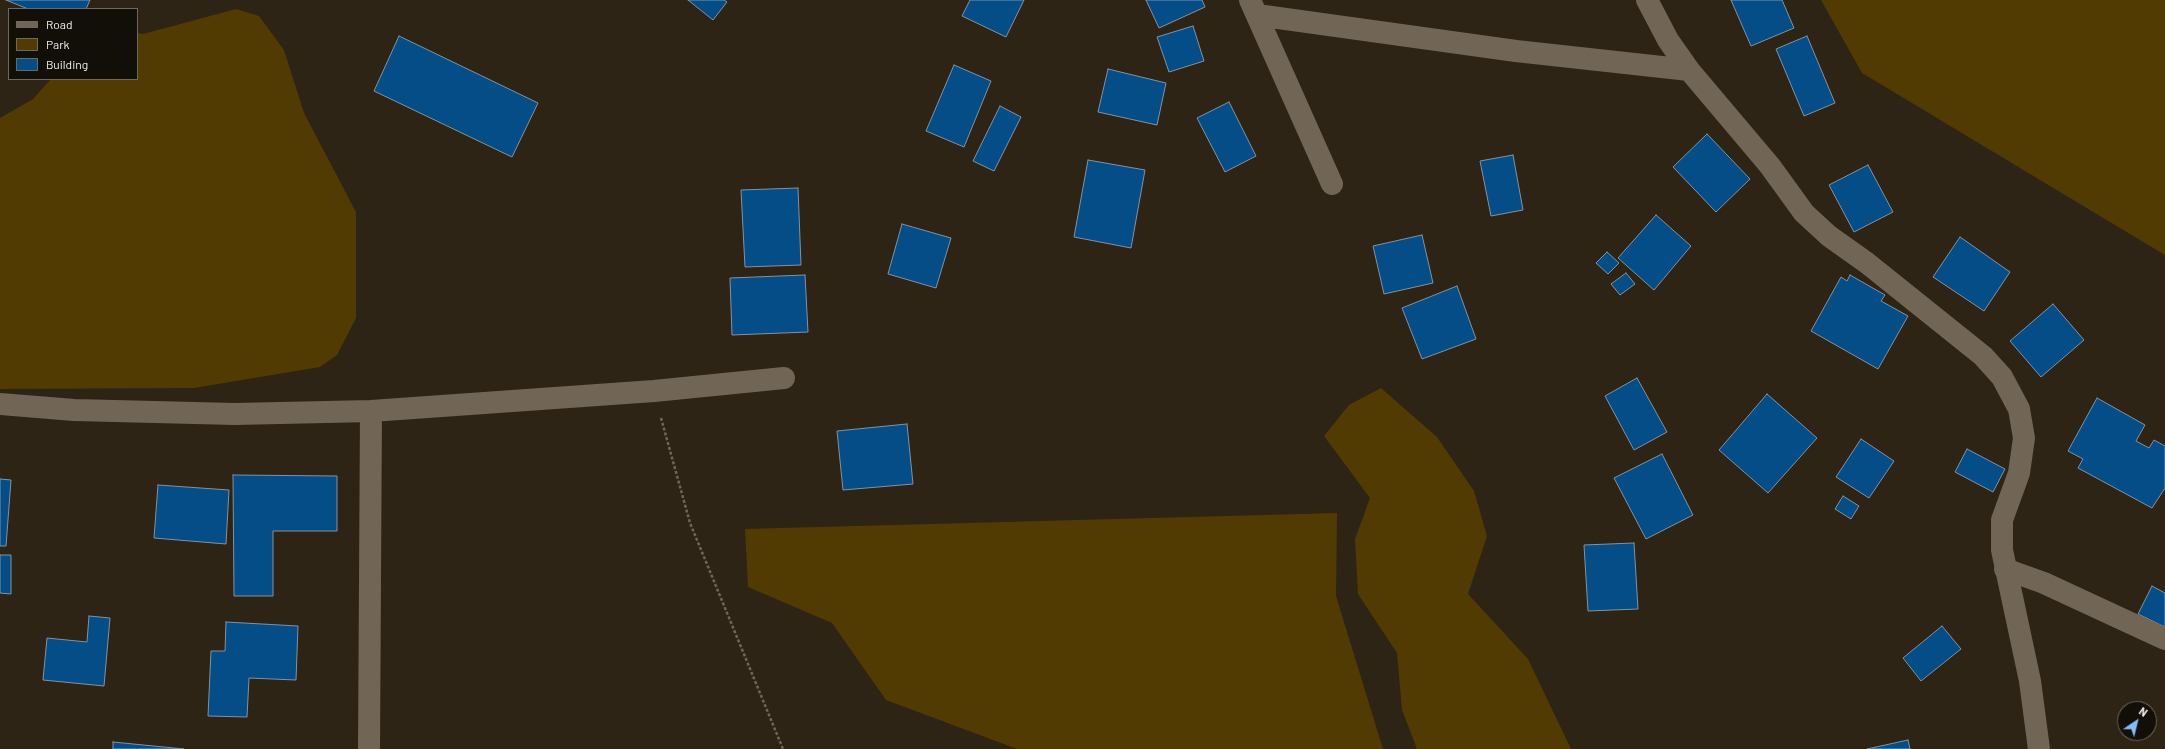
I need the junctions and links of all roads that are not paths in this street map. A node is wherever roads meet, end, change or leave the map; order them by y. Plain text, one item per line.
1 (1647, 0) edge
2 (1254, 7) edge
3 (1689, 70) junction
4 (1332, 184) dead end
5 (784, 378) dead end
6 (0, 404) edge
7 (371, 411) junction
8 (2005, 569) junction
9 (2165, 639) edge
10 (369, 749) edge
11 (2039, 749) edge

1 - 3 street
2 - 3 street
2 - 4 street
3 - 8 street
5 - 7 street
6 - 7 street
7 - 10 street
8 - 9 street
8 - 11 street

